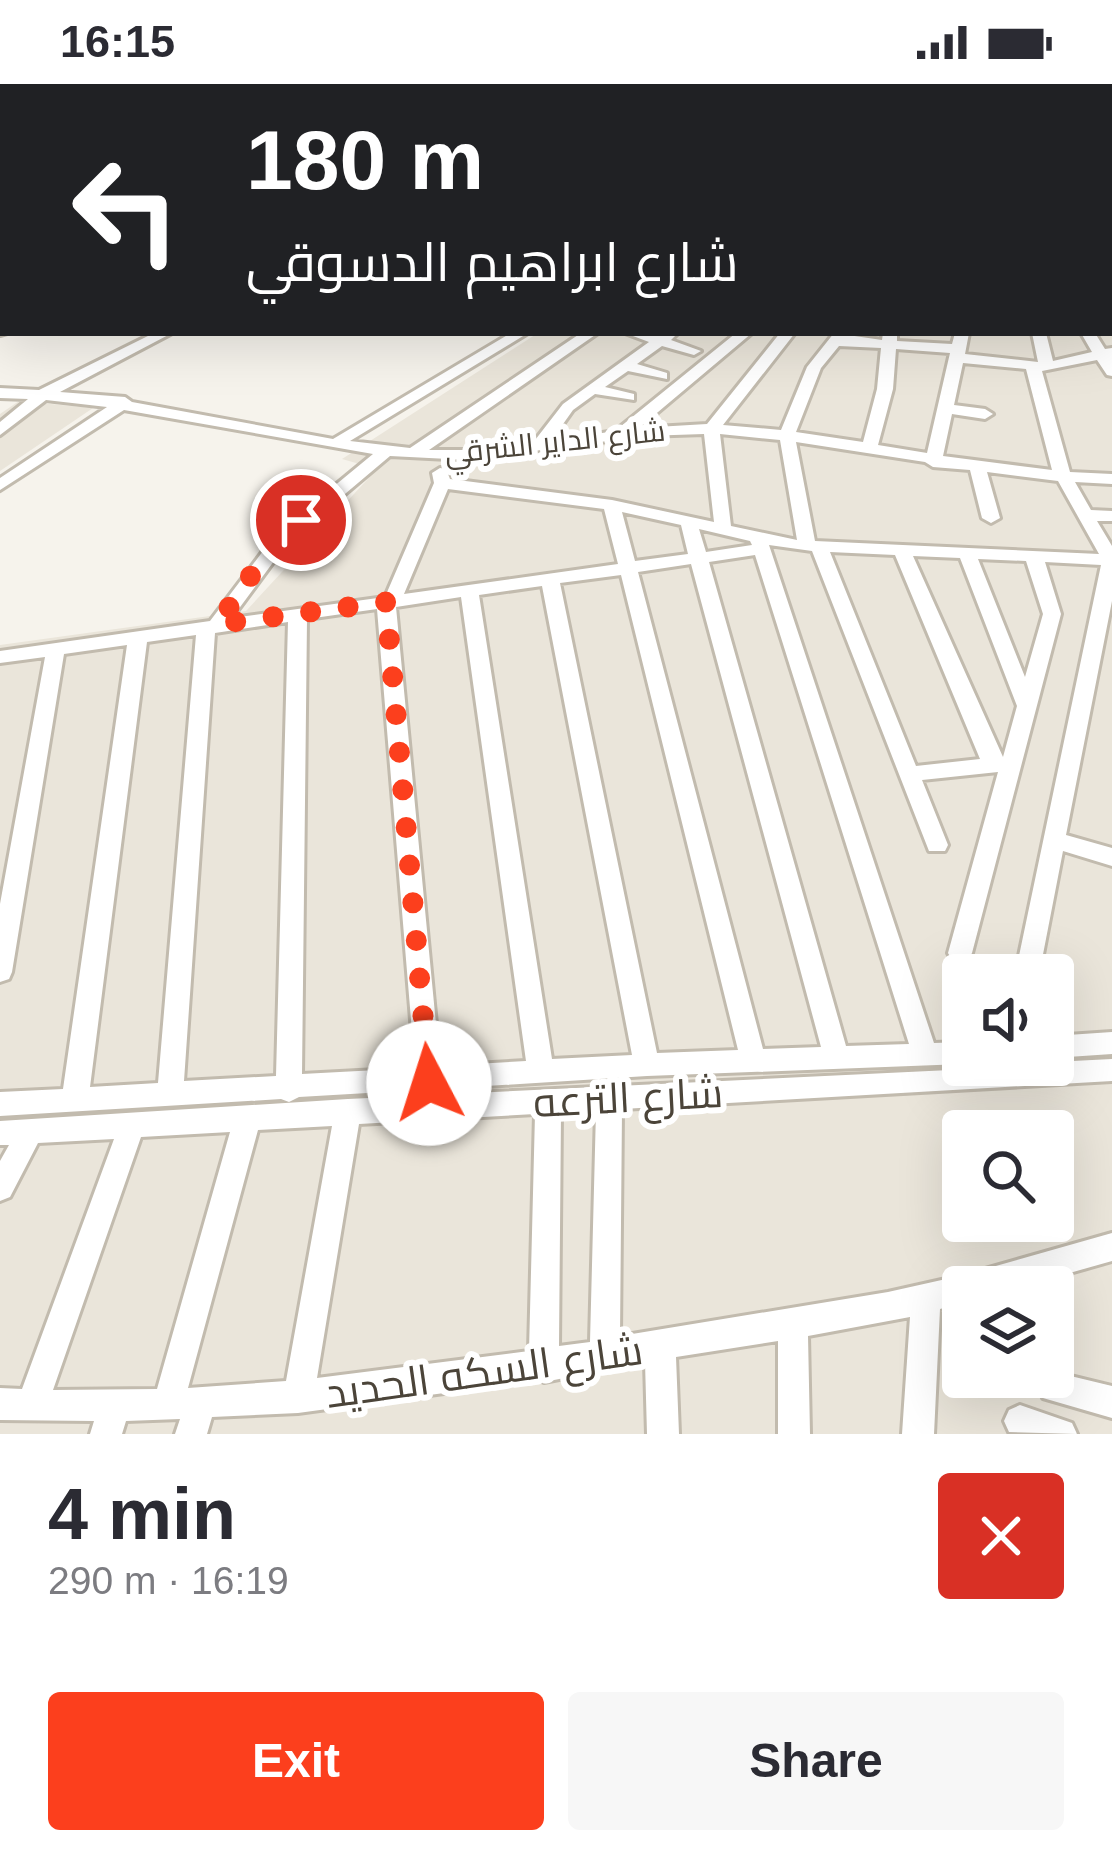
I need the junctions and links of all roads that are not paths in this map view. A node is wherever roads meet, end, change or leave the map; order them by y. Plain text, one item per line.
1 (159, 336) edge
2 (516, 336) edge
3 (587, 336) edge
4 (666, 336) edge
5 (741, 336) edge
6 (786, 336) edge
7 (1039, 336) edge
8 (839, 337) edge
9 (888, 339) edge
10 (960, 347) edge
11 (694, 351) dead end
12 (1104, 353) edge
13 (622, 365) junction
14 (1040, 367) junction
15 (1112, 372) edge
16 (662, 376) dead end
17 (591, 389) junction
18 (0, 393) edge
19 (44, 394) junction
20 (628, 397) dead end
21 (125, 402) junction
22 (946, 408) junction
23 (986, 414) dead end
24 (711, 428) junction
25 (0, 430) edge
26 (620, 434) junction
27 (787, 435) junction
28 (339, 441) junction
29 (540, 444) junction
30 (390, 448) junction
31 (869, 450) junction
32 (425, 453) junction
33 (933, 462) junction
34 (978, 470) junction
35 (1065, 477) junction
36 (1112, 479) edge
37 (442, 483) junction
38 (0, 485) edge
39 (612, 505) junction
40 (1086, 515) junction
41 (1112, 516) edge
42 (991, 518) dead end
43 (688, 520) junction
44 (723, 529) junction
45 (760, 544) junction
46 (813, 546) junction
47 (902, 551) junction
48 (967, 554) junction
49 (1034, 557) junction
50 (700, 559) junction
51 (1112, 560) edge
52 (630, 571) junction
53 (551, 583) junction
54 (469, 592) junction
55 (389, 602) junction
56 (298, 613) junction
57 (212, 625) junction
58 (138, 636) junction
59 (56, 647) junction
60 (0, 657) edge
61 (1025, 703) junction
62 (1002, 764) junction
63 (910, 773) junction
64 (1057, 841) junction
65 (937, 845) dead end
66 (1112, 857) edge
67 (960, 953) dead end
68 (1032, 954) edge
69 (0, 972) edge
70 (1112, 1043) edge
71 (1074, 1046) edge
72 (942, 1054) edge
73 (925, 1055) junction
74 (837, 1060) junction
75 (754, 1063) junction
76 (647, 1066) junction
77 (1112, 1070) edge
78 (429, 1083) junction
79 (545, 1088) junction
80 (289, 1090) junction
81 (170, 1094) junction
82 (75, 1099) junction
83 (609, 1099) junction
84 (0, 1104) edge
85 (348, 1111) junction
86 (248, 1117) junction
87 (133, 1124) junction
88 (30, 1131) junction
89 (0, 1133) edge
90 (0, 1188) edge
91 (1112, 1247) edge
92 (1044, 1266) edge
93 (942, 1295) edge
94 (926, 1299) junction
95 (793, 1325) junction
96 (660, 1345) junction
97 (604, 1356) junction
98 (544, 1367) junction
99 (1074, 1392) edge
100 (298, 1398) junction
101 (1112, 1402) edge
102 (16, 1404) edge
103 (168, 1405) junction
104 (111, 1419) edge
105 (196, 1419) edge
106 (1020, 1421) dead end
107 (663, 1434) edge
108 (794, 1434) edge
109 (918, 1434) edge
110 (1061, 1434) edge

1 - 19 street
2 - 28 street
3 - 32 street
4 - 11 street
4 - 13 street
5 - 26 street
6 - 24 street
7 - 14 street
8 - 9 street
8 - 27 street
9 - 10 street
9 - 31 street
10 - 14 street
10 - 22 street
12 - 14 street
12 - 15 street
13 - 16 street
13 - 17 street
14 - 35 street
17 - 20 street
17 - 29 street
18 - 19 street, شارع الداير الشرقي
19 - 21 street, شارع الداير الشرقي
19 - 25 street
21 - 28 street, شارع الداير الشرقي
21 - 38 street
22 - 23 street
22 - 33 street
24 - 26 street, شارع الداير الشرقي
24 - 27 street, شارع الداير الشرقي
24 - 44 street
26 - 29 street, شارع الداير الشرقي
27 - 31 street, شارع الداير الشرقي
27 - 46 street
28 - 30 street, شارع الداير الشرقي
29 - 32 street, شارع الداير الشرقي
30 - 32 street, شارع الداير الشرقي
30 - 57 street
31 - 33 street, شارع الداير الشرقي
32 - 37 street
33 - 34 street, شارع الداير الشرقي
34 - 35 street, شارع الداير الشرقي
34 - 42 street
35 - 36 street, شارع الداير الشرقي
35 - 40 street
37 - 39 street
37 - 55 street
39 - 43 street
39 - 52 street
40 - 41 street
40 - 51 street
43 - 44 street
43 - 50 street
44 - 45 street
45 - 46 street
45 - 50 street
45 - 73 street
46 - 47 street
46 - 63 street
47 - 48 street
47 - 62 street
48 - 49 street
48 - 61 street
49 - 51 street
49 - 61 street
50 - 52 street
50 - 74 street
51 - 64 street
52 - 53 street
52 - 75 street
53 - 54 street
53 - 76 street
54 - 55 street
54 - 79 street
55 - 56 street
55 - 78 street
56 - 57 street
56 - 80 street
57 - 58 street
57 - 81 street
58 - 59 street
58 - 82 street
59 - 60 street
59 - 69 street
61 - 62 street
62 - 63 street
62 - 67 street
63 - 65 street
64 - 66 street
64 - 68 street
70 - 71 street
72 - 73 street, شارع الترعه
73 - 74 street, شارع الترعه
74 - 75 street, شارع الترعه
75 - 76 street, شارع الترعه
76 - 79 street, شارع الترعه
77 - 83 street, شارع الترعه
78 - 79 street, شارع الترعه
78 - 80 street, شارع الترعه
79 - 83 street, شارع الترعه
79 - 85 street, شارع الترعه
79 - 98 street
80 - 81 street, شارع الترعه
81 - 82 street, شارع الترعه
82 - 84 street, شارع الترعه
83 - 97 street
85 - 86 street, شارع الترعه
85 - 100 street
86 - 87 street, شارع الترعه
86 - 103 street
87 - 88 street, شارع الترعه
87 - 102 street
88 - 89 street, شارع الترعه
88 - 90 street
91 - 92 street, شارع السكه الحديد
93 - 94 street, شارع السكه الحديد
94 - 95 street, شارع السكه الحديد
94 - 109 street
95 - 96 street, شارع السكه الحديد
95 - 108 street
96 - 97 street, شارع السكه الحديد
96 - 107 street
97 - 98 street, شارع السكه الحديد
98 - 100 street, شارع السكه الحديد
99 - 101 street
100 - 105 street, شارع السكه الحديد
102 - 104 street, شارع السكه الحديد
103 - 104 street, شارع السكه الحديد
103 - 105 street, شارع السكه الحديد
106 - 110 street

